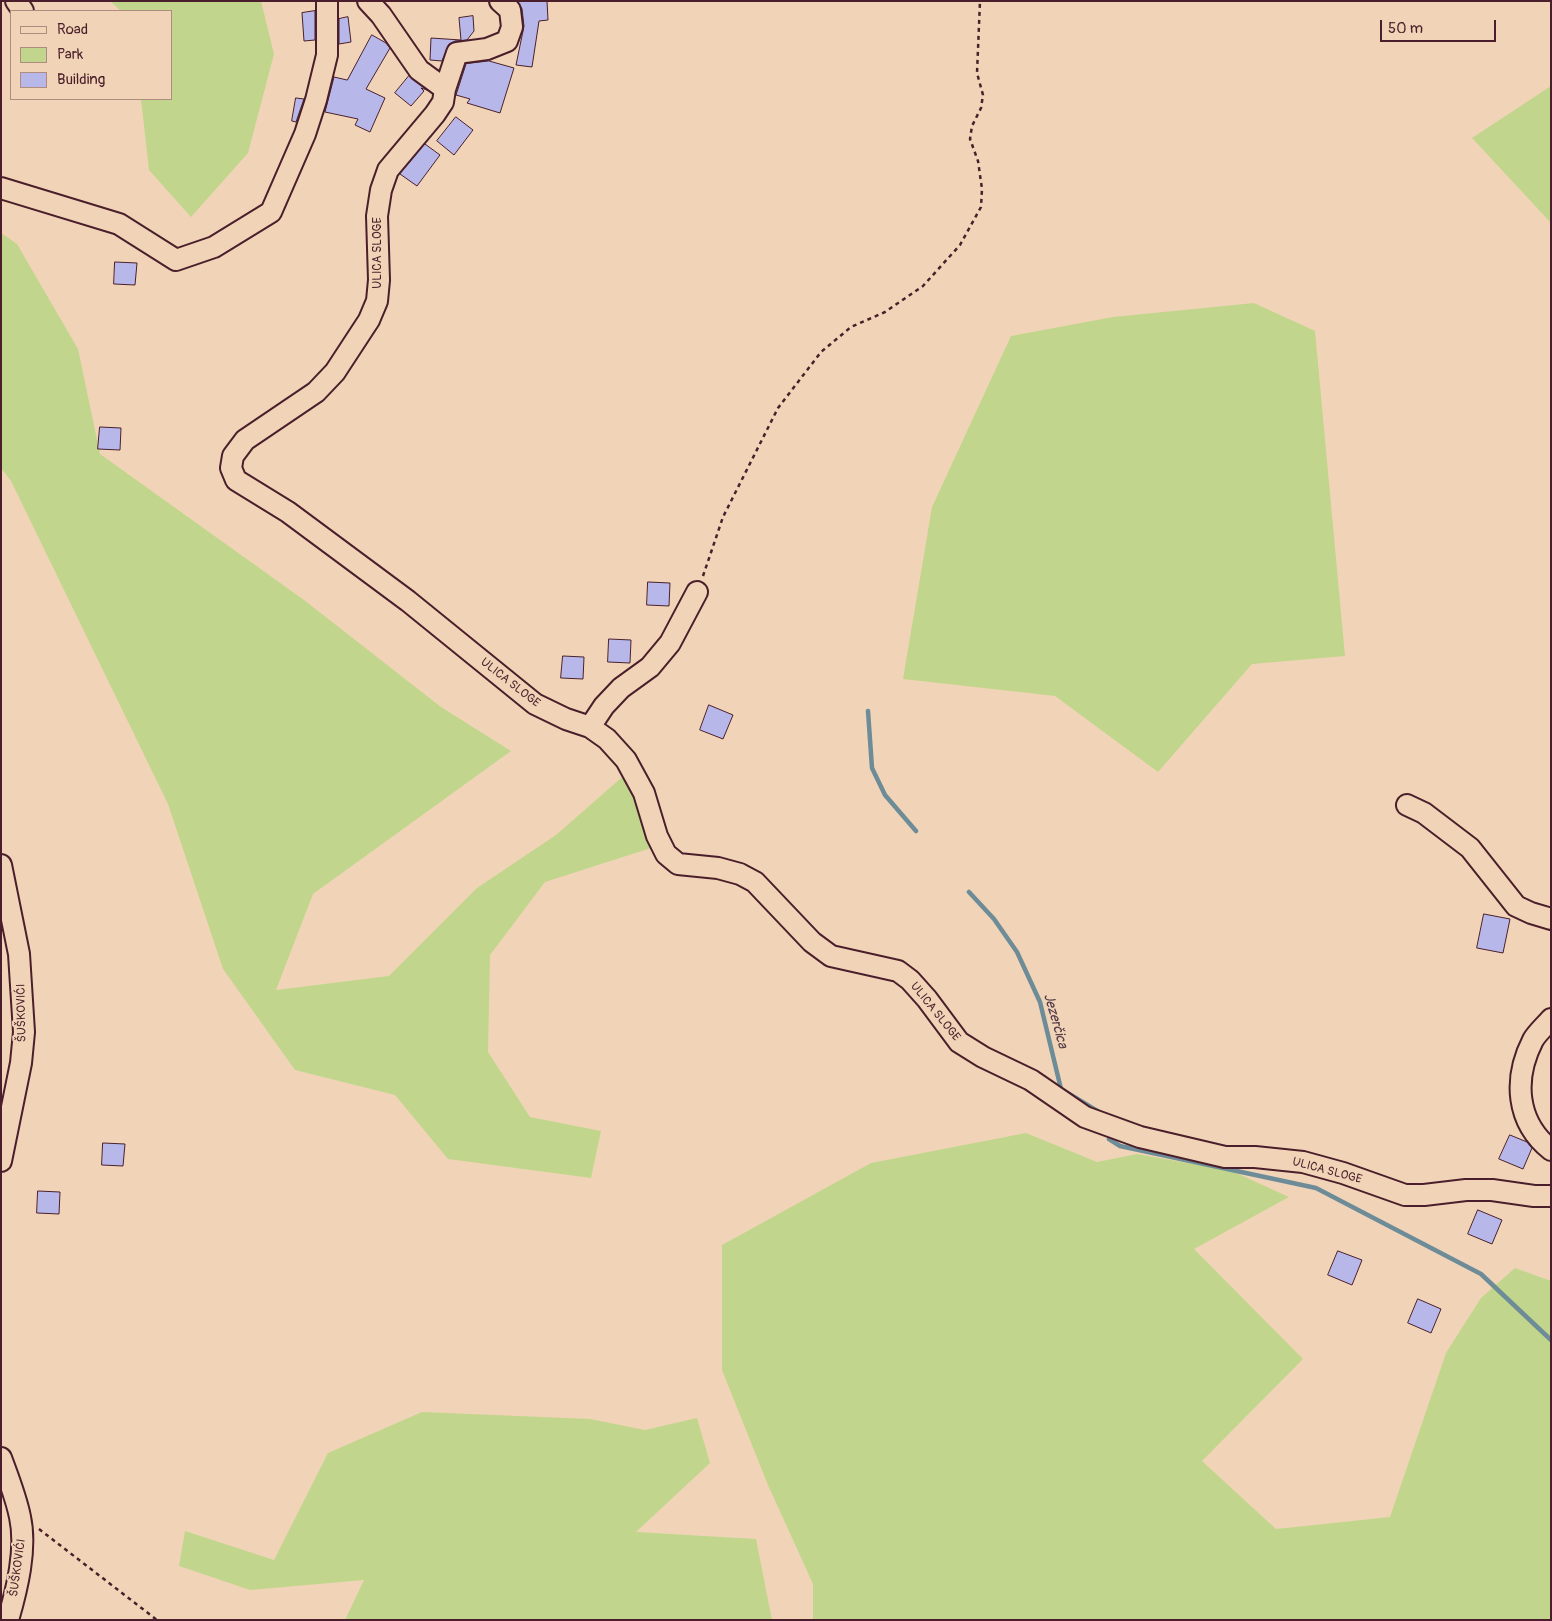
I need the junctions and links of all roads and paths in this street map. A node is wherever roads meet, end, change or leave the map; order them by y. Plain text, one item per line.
1 (327, 1) edge
2 (368, 1) edge
3 (500, 1) edge
4 (980, 1) edge
5 (445, 89) junction
6 (1, 188) edge
7 (697, 592) joint
8 (590, 728) junction
9 (1407, 805) dead end
10 (1, 865) edge
11 (1551, 919) edge
12 (1551, 1019) edge
13 (1551, 1150) edge
14 (1, 1161) edge
15 (1551, 1196) edge
16 (1, 1458) edge
17 (20, 1516) junction
18 (8, 1620) edge
19 (157, 1620) edge

1 - 6 street
2 - 5 street
3 - 5 street, ULICA SLOGE
4 - 7 path
5 - 8 street, ULICA SLOGE
7 - 8 street
8 - 15 street, ULICA SLOGE
9 - 11 street
10 - 14 street, ŠUŠKOVIĆI
12 - 13 street
16 - 17 street, ŠUŠKOVIĆI
17 - 18 street, ŠUŠKOVIĆI
17 - 19 path

